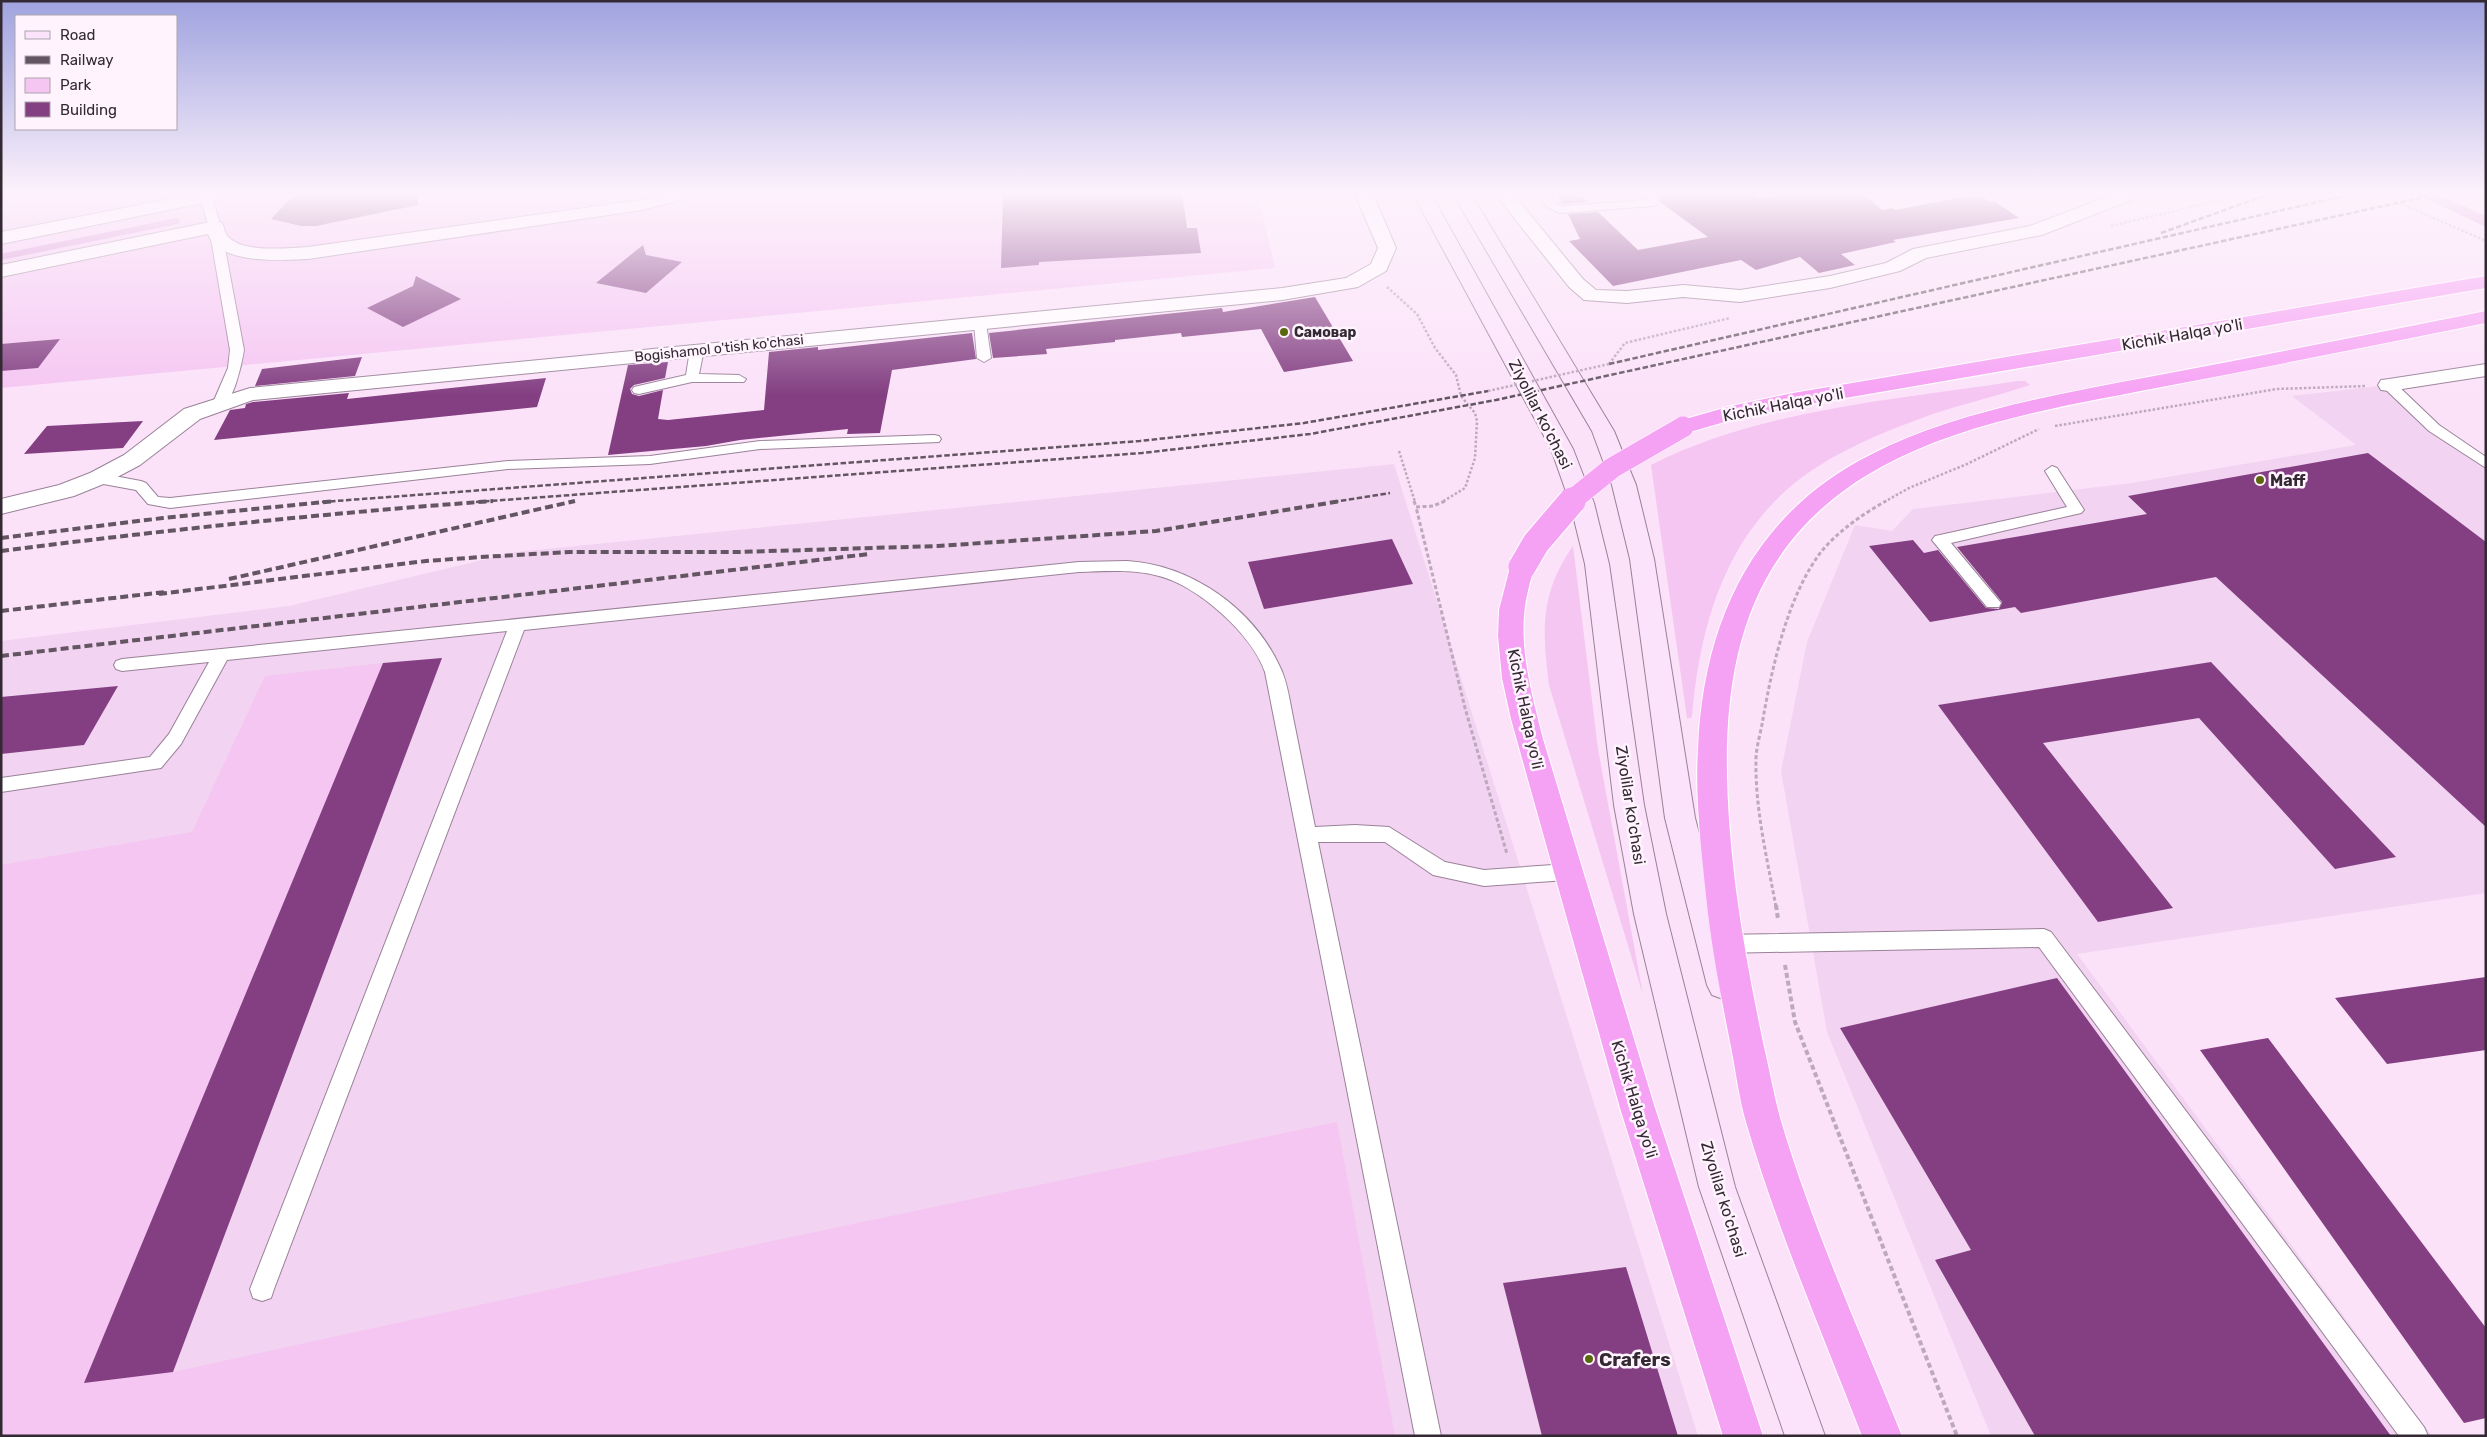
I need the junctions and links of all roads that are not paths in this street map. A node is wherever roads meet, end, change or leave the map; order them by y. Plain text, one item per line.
1 (49, 261) edge
2 (221, 261) edge
3 (1382, 261) edge
4 (1459, 261) edge
5 (1502, 261) edge
6 (1558, 261) edge
7 (1904, 261) edge
8 (1, 271) edge
9 (2486, 282) edge
10 (2486, 317) edge
11 (980, 323) junction
12 (697, 350) junction
13 (984, 358) dead end
14 (2486, 370) edge
15 (692, 378) junction
16 (739, 378) dead end
17 (2389, 385) joint
18 (639, 390) dead end
19 (219, 405) junction
20 (934, 439) dead end
21 (2486, 464) edge
22 (2052, 471) dead end
23 (98, 478) junction
24 (1, 507) edge
25 (1993, 603) dead end
26 (518, 624) junction
27 (221, 655) junction
28 (122, 666) dead end
29 (1, 785) edge
30 (1308, 836) junction
31 (1567, 872) junction
32 (1719, 944) junction
33 (1763, 1121) joint
34 (262, 1288) dead end
35 (1428, 1436) edge
36 (1743, 1436) edge
37 (1805, 1436) edge
38 (1882, 1436) edge
39 (2415, 1436) edge

1 - 8 street
2 - 19 lane
3 - 11 street, Bogishamol o'tish ko'chasi
4 - 37 main road, Ziyolilar ko'chasi
5 - 32 main road
6 - 7 street
9 - 31 highway, Kichik Halqa yo'li, bridge
10 - 32 highway
11 - 12 street, Bogishamol o'tish ko'chasi
11 - 13 lane
12 - 15 lane
12 - 19 street, Bogishamol o'tish ko'chasi
14 - 17 street
15 - 16 lane
15 - 18 lane
17 - 21 lane
19 - 23 street, Bogishamol o'tish ko'chasi
20 - 23 lane
22 - 25 lane
23 - 24 street, Bogishamol o'tish ko'chasi
26 - 27 lane
26 - 30 lane
26 - 34 lane
27 - 28 lane
27 - 29 lane
30 - 31 lane
30 - 35 lane
31 - 36 highway, Kichik Halqa yo'li
32 - 33 main road
32 - 39 lane
33 - 38 highway

